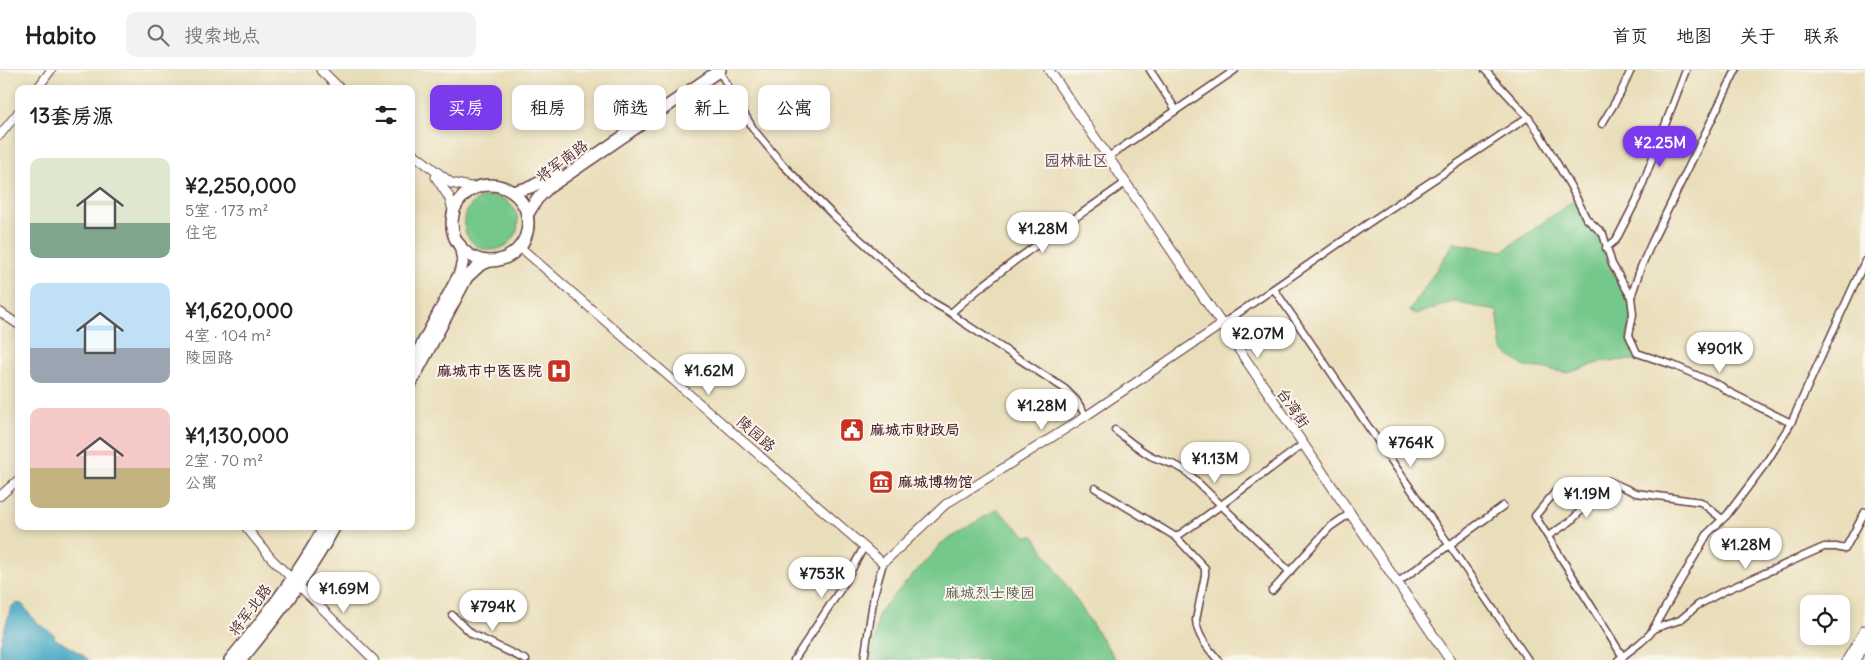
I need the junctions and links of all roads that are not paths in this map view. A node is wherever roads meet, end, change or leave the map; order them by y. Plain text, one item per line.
1 (52, 70) edge
2 (321, 70) edge
3 (707, 70) edge
4 (1049, 70) edge
5 (1150, 70) edge
6 (1235, 70) edge
7 (1485, 70) edge
8 (1631, 70) edge
9 (1686, 70) edge
10 (1736, 70) edge
11 (719, 71) edge
12 (40, 85) edge
13 (336, 85) edge
14 (1176, 110) junction
15 (15, 116) edge
16 (1528, 117) junction
17 (1602, 124) dead end
18 (0, 135) edge
19 (415, 156) edge
20 (1108, 157) junction
21 (428, 167) junction
22 (1126, 183) junction
23 (475, 188) junction
24 (512, 192) junction
25 (454, 213) junction
26 (527, 214) junction
27 (459, 244) junction
28 (520, 246) junction
29 (1606, 248) junction
30 (492, 260) junction
31 (1865, 260) edge
32 (1274, 289) junction
33 (1632, 297) junction
34 (0, 312) edge
35 (951, 313) junction
36 (15, 322) edge
37 (1221, 325) junction
38 (415, 357) edge
39 (415, 375) edge
40 (1086, 416) junction
41 (1791, 423) junction
42 (1115, 430) dead end
43 (1302, 445) junction
44 (15, 483) edge
45 (1095, 488) dead end
46 (1556, 491) dead end
47 (0, 496) edge
48 (1222, 506) junction
49 (1503, 506) dead end
50 (1865, 512) edge
51 (1349, 514) junction
52 (1722, 519) junction
53 (248, 530) edge
54 (323, 530) edge
55 (333, 530) edge
56 (1548, 536) junction
57 (1176, 537) junction
58 (1450, 544) junction
59 (864, 547) junction
60 (883, 563) junction
61 (1290, 572) junction
62 (295, 582) junction
63 (1397, 583) junction
64 (1272, 591) dead end
65 (452, 615) dead end
66 (1653, 629) junction
67 (1865, 630) edge
68 (1865, 643) edge
69 (1620, 658) edge
70 (230, 660) edge
71 (241, 660) edge
72 (374, 660) edge
73 (526, 660) edge
74 (794, 660) edge
75 (864, 660) edge
76 (1218, 660) edge
77 (1450, 660) edge
78 (1528, 660) edge
79 (1847, 660) edge
80 (1854, 660) edge

1 - 12 street
2 - 13 main road
3 - 24 highway, 将军南路
4 - 20 main road, 台湾街
5 - 14 street
6 - 14 street
7 - 16 street
8 - 17 street
9 - 29 street
10 - 33 street
11 - 26 highway, 将军南路
11 - 35 street
14 - 20 street
15 - 18 street
16 - 29 street
16 - 32 street
19 - 21 main road
20 - 22 main road, 台湾街
21 - 23 main road
21 - 25 main road
22 - 35 street
22 - 37 main road, 台湾街
23 - 24 highway
23 - 25 highway
24 - 26 highway
25 - 27 highway
26 - 28 highway
27 - 30 highway
27 - 38 highway
28 - 30 highway
28 - 59 street, 陵园路
29 - 33 street
30 - 39 highway
31 - 41 street
32 - 37 street
32 - 58 street
33 - 41 street
34 - 36 street
35 - 40 street
37 - 40 street
37 - 43 main road, 台湾街
40 - 60 street
41 - 52 street
42 - 48 street
43 - 48 street
43 - 51 main road, 台湾街
44 - 47 street
45 - 57 street
46 - 56 street
48 - 57 street
48 - 61 street
49 - 58 street
50 - 66 street
51 - 61 street
51 - 63 main road, 台湾街
52 - 56 street
52 - 66 street
53 - 62 street
54 - 62 highway, 将军北路
55 - 62 highway, 将军北路
56 - 69 street
57 - 76 street
58 - 63 street
58 - 78 street
59 - 60 street, 陵园路
59 - 74 street
60 - 75 street
61 - 64 street
62 - 70 highway, 将军北路
62 - 71 highway, 将军北路
62 - 72 street
63 - 77 main road, 台湾街
65 - 73 street
66 - 69 street
67 - 79 main road
68 - 80 main road

